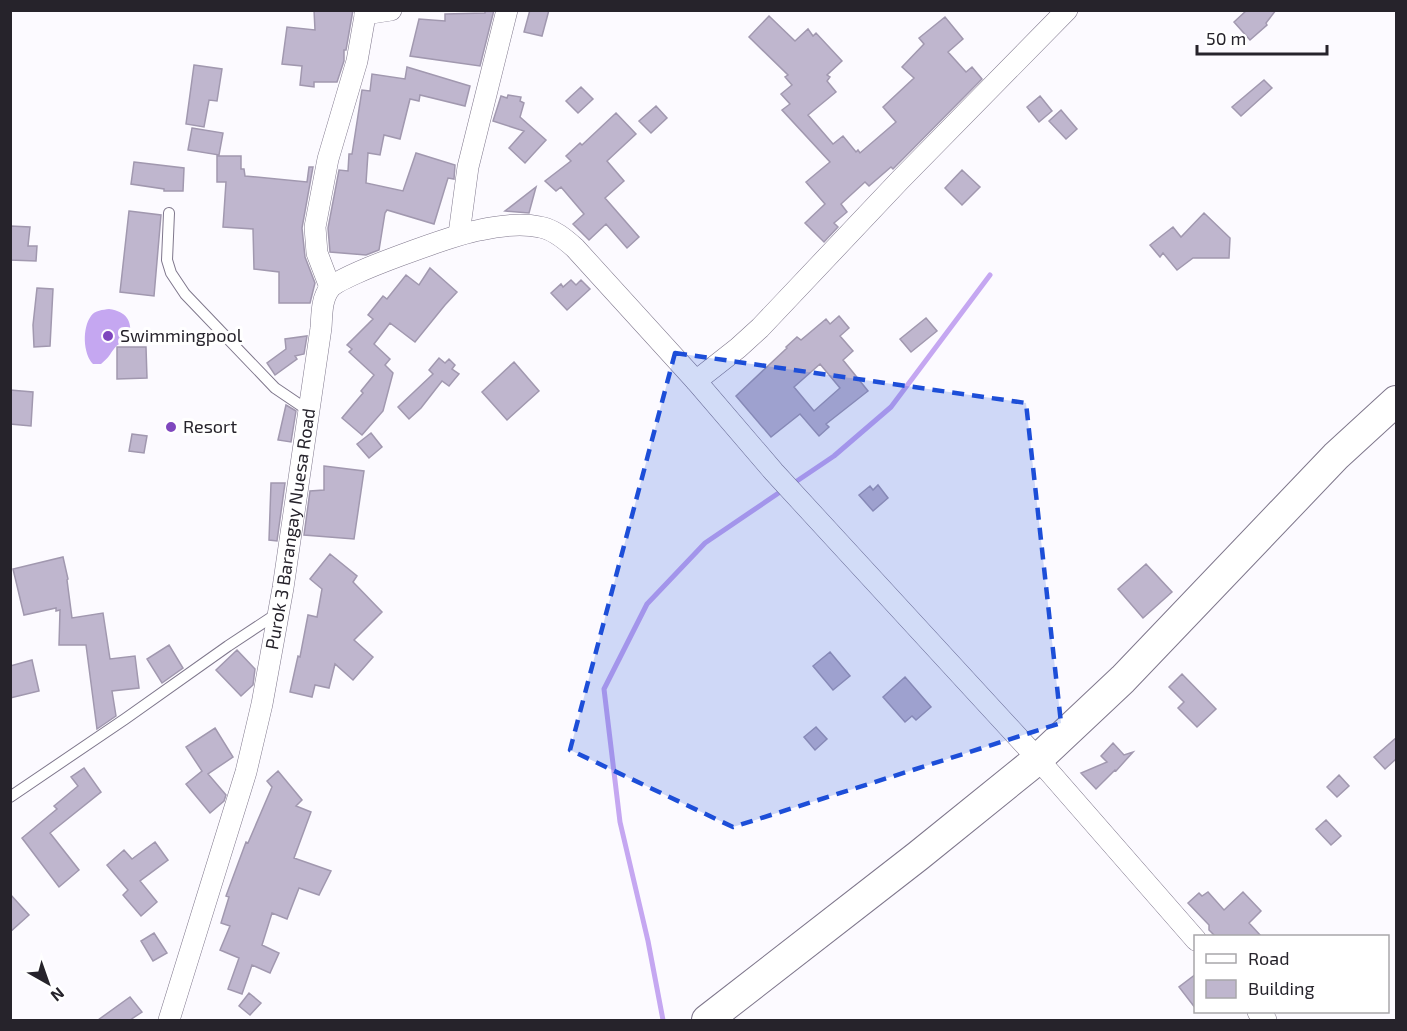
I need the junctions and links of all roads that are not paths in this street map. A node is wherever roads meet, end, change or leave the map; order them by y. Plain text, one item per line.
1 (391, 10) edge
2 (507, 10) edge
3 (1067, 10) edge
4 (366, 12) edge
5 (169, 213) dead end
6 (459, 234) junction
7 (330, 287) junction
8 (696, 381) junction
9 (1396, 400) edge
10 (309, 411) junction
11 (278, 612) junction
12 (1038, 759) junction
13 (10, 797) edge
14 (1194, 938) edge
15 (169, 1020) edge
16 (707, 1020) edge

1 - 4 street
2 - 6 street
3 - 8 street
4 - 7 street
5 - 10 lane
6 - 7 street
6 - 8 street
7 - 10 street, Purok 3 Barangay Nuesa Road
8 - 12 street
9 - 12 main road
10 - 11 street, Purok 3 Barangay Nuesa Road
11 - 13 lane
11 - 15 street, Purok 3 Barangay Nuesa Road
12 - 14 street
12 - 16 main road

